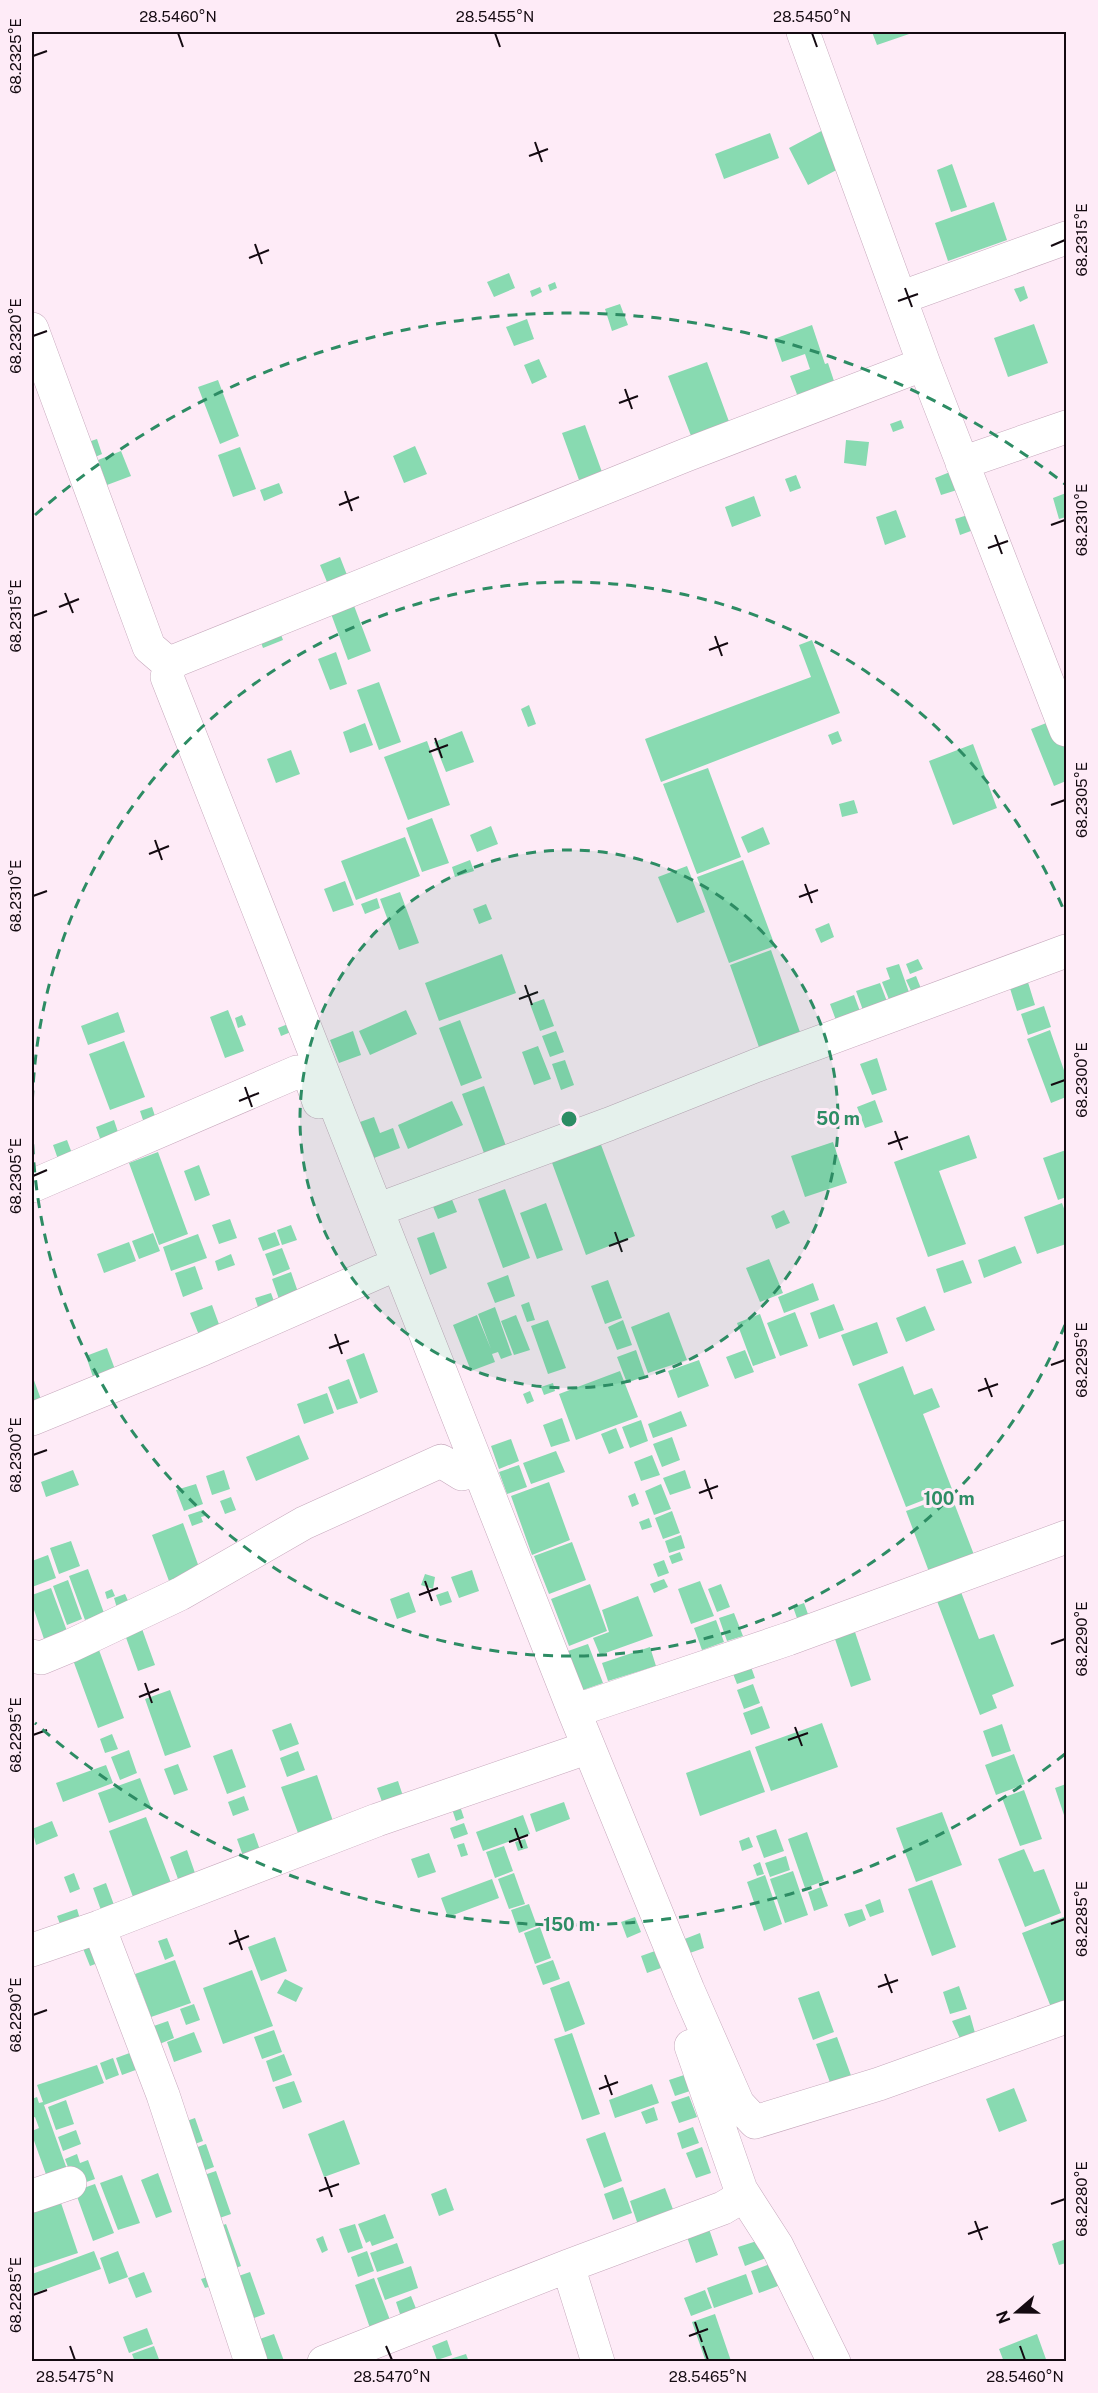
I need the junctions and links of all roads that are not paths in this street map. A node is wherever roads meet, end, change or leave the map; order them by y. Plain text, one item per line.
1 (803, 32) edge
2 (1066, 238) edge
3 (900, 298) junction
4 (32, 329) edge
5 (924, 364) junction
6 (1066, 427) edge
7 (962, 462) junction
8 (170, 665) junction
9 (1066, 730) edge
10 (1066, 951) edge
11 (32, 1186) edge
12 (377, 1210) junction
13 (381, 1271) junction
14 (32, 1419) edge
15 (462, 1474) junction
16 (1066, 1538) edge
17 (32, 1656) edge
18 (574, 1711) junction
19 (572, 1753) junction
20 (99, 1927) junction
21 (32, 1950) edge
22 (1066, 2017) edge
23 (70, 2183) dead end
24 (741, 2190) junction
25 (32, 2196) edge
26 (568, 2266) junction
27 (251, 2361) edge
28 (324, 2361) edge
29 (598, 2361) edge
30 (834, 2361) edge

1 - 3 street
2 - 3 street
3 - 5 street
4 - 8 street
5 - 7 street
5 - 8 street
6 - 7 street
7 - 9 street
8 - 12 street
10 - 12 street
11 - 13 street
12 - 18 street
13 - 14 street
13 - 15 street
15 - 17 street
15 - 19 street
16 - 18 street
18 - 22 street
19 - 20 street
19 - 24 street
20 - 21 street
20 - 27 street
23 - 25 street
24 - 26 street
24 - 30 street
26 - 28 street
26 - 29 street

